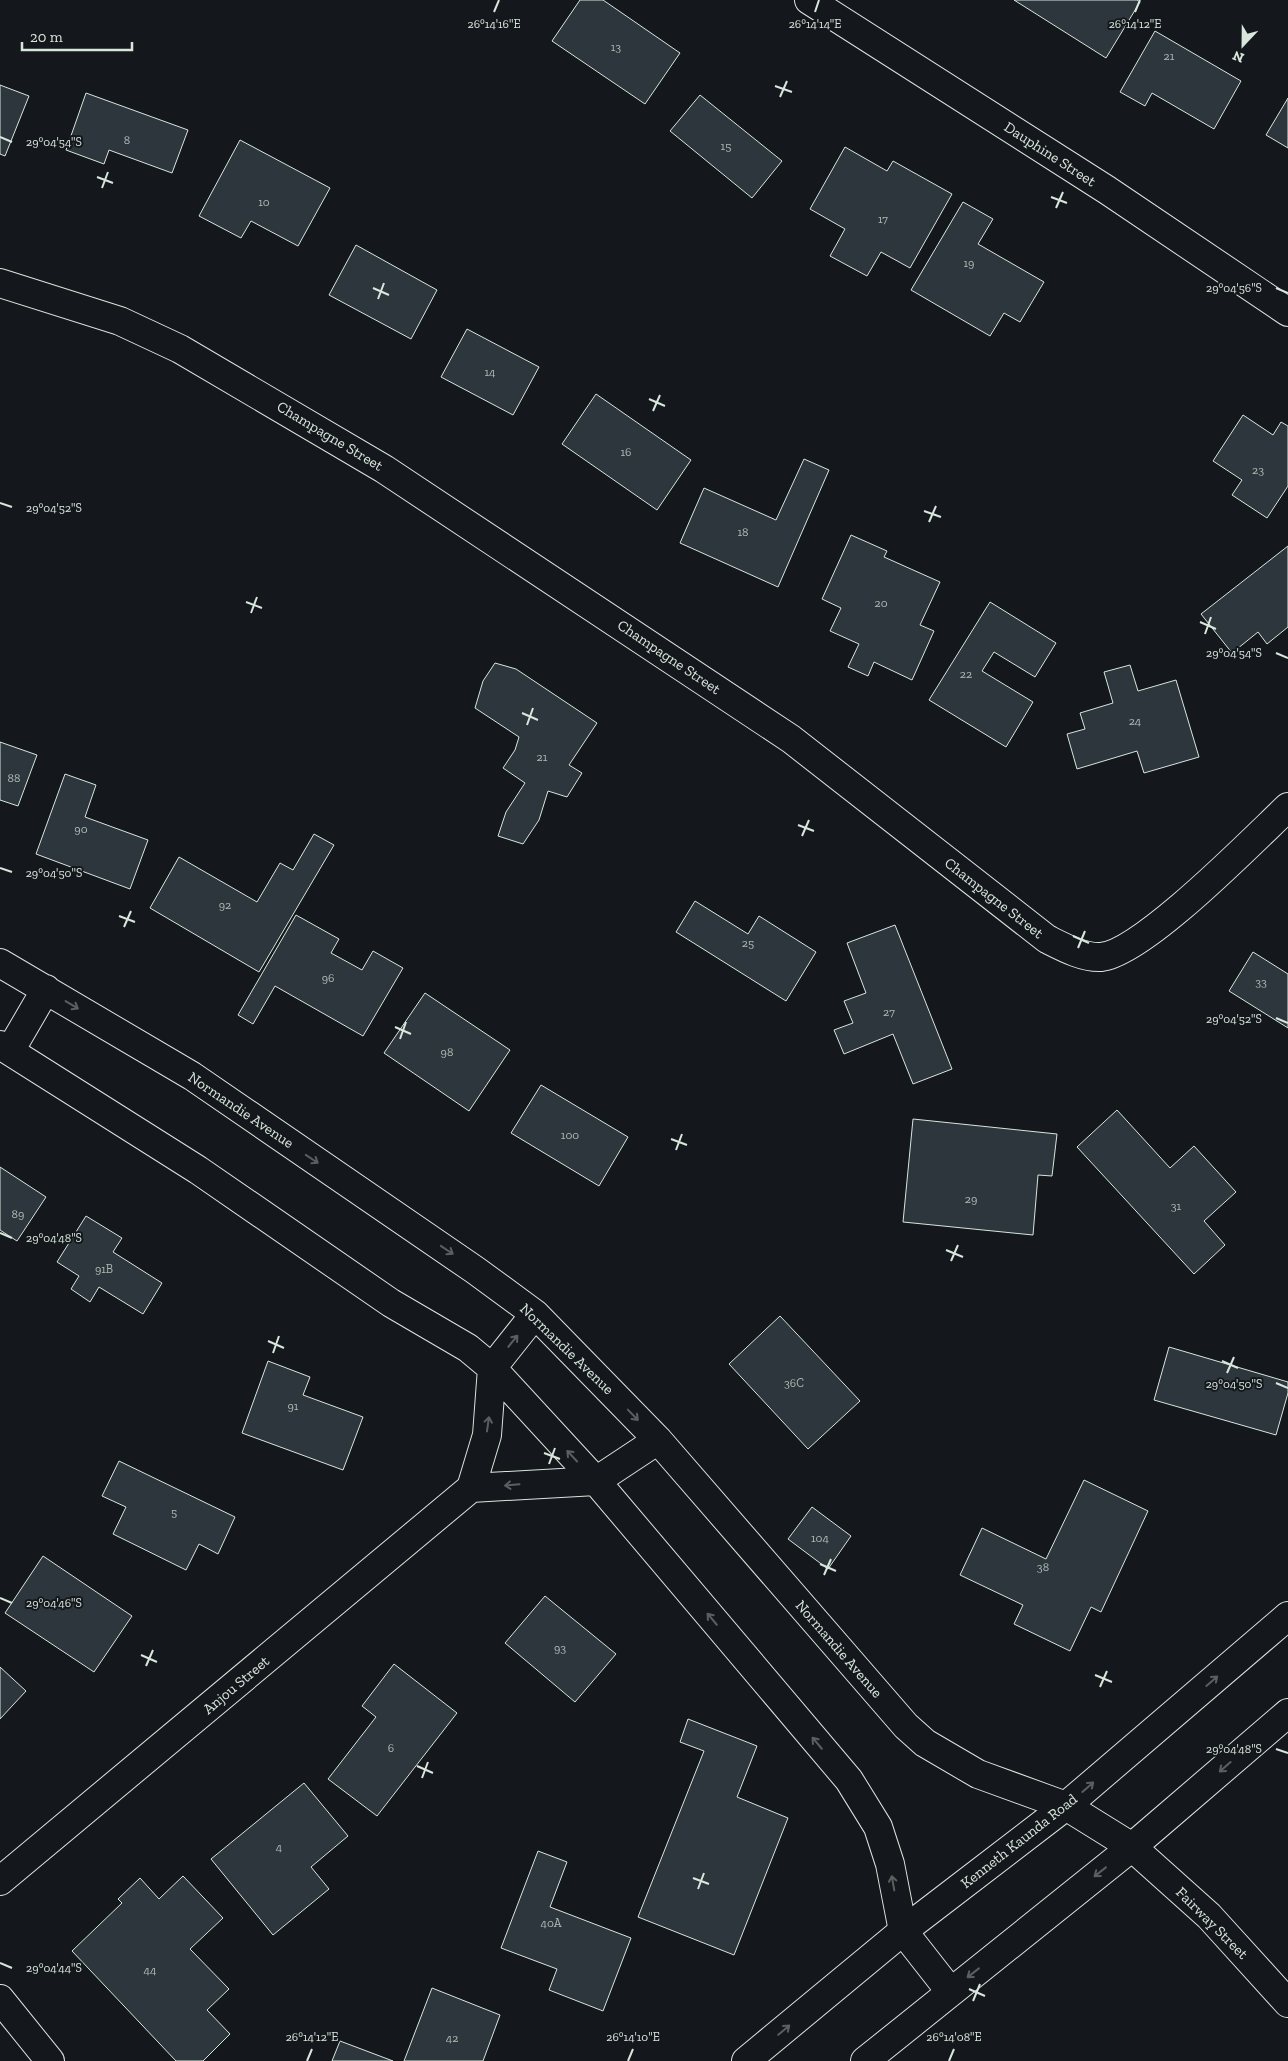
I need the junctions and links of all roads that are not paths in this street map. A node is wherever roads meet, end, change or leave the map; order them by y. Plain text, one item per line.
1 (809, 0) edge
2 (0, 283) edge
3 (1288, 312) edge
4 (1288, 807) edge
5 (0, 963) edge
6 (46, 989) junction
7 (5, 1048) edge
8 (535, 1314) junction
9 (492, 1368) junction
10 (658, 1440) junction
11 (596, 1481) junction
12 (471, 1488) junction
13 (1288, 1616) edge
14 (1288, 1713) edge
15 (1066, 1806) junction
16 (1132, 1847) junction
17 (0, 1881) edge
18 (903, 1931) junction
19 (950, 1991) junction
20 (0, 1999) edge
21 (1288, 2003) edge
22 (50, 2061) edge
23 (746, 2061) edge
24 (865, 2061) edge

1 - 3 street, Dauphine Street
2 - 4 street, Champagne Street
5 - 6 street, Normandie Avenue
6 - 7 street
6 -> 8 street, Normandie Avenue
7 - 9 street
9 -> 8 street
8 -> 10 street, Normandie Avenue
11 -> 9 street
12 -> 9 street
10 - 11 street
10 - 15 street, Normandie Avenue
11 -> 12 street
18 -> 11 street
12 - 17 street, Anjou Street
15 -> 13 street, Kenneth Kaunda Road
14 -> 16 street
15 - 16 street, Normandie Avenue
15 - 18 street, Kenneth Kaunda Road
16 -> 19 street
16 - 21 street, Fairway Street
18 - 19 street
23 -> 18 street, Kenneth Kaunda Road
19 - 24 street
20 - 22 street

